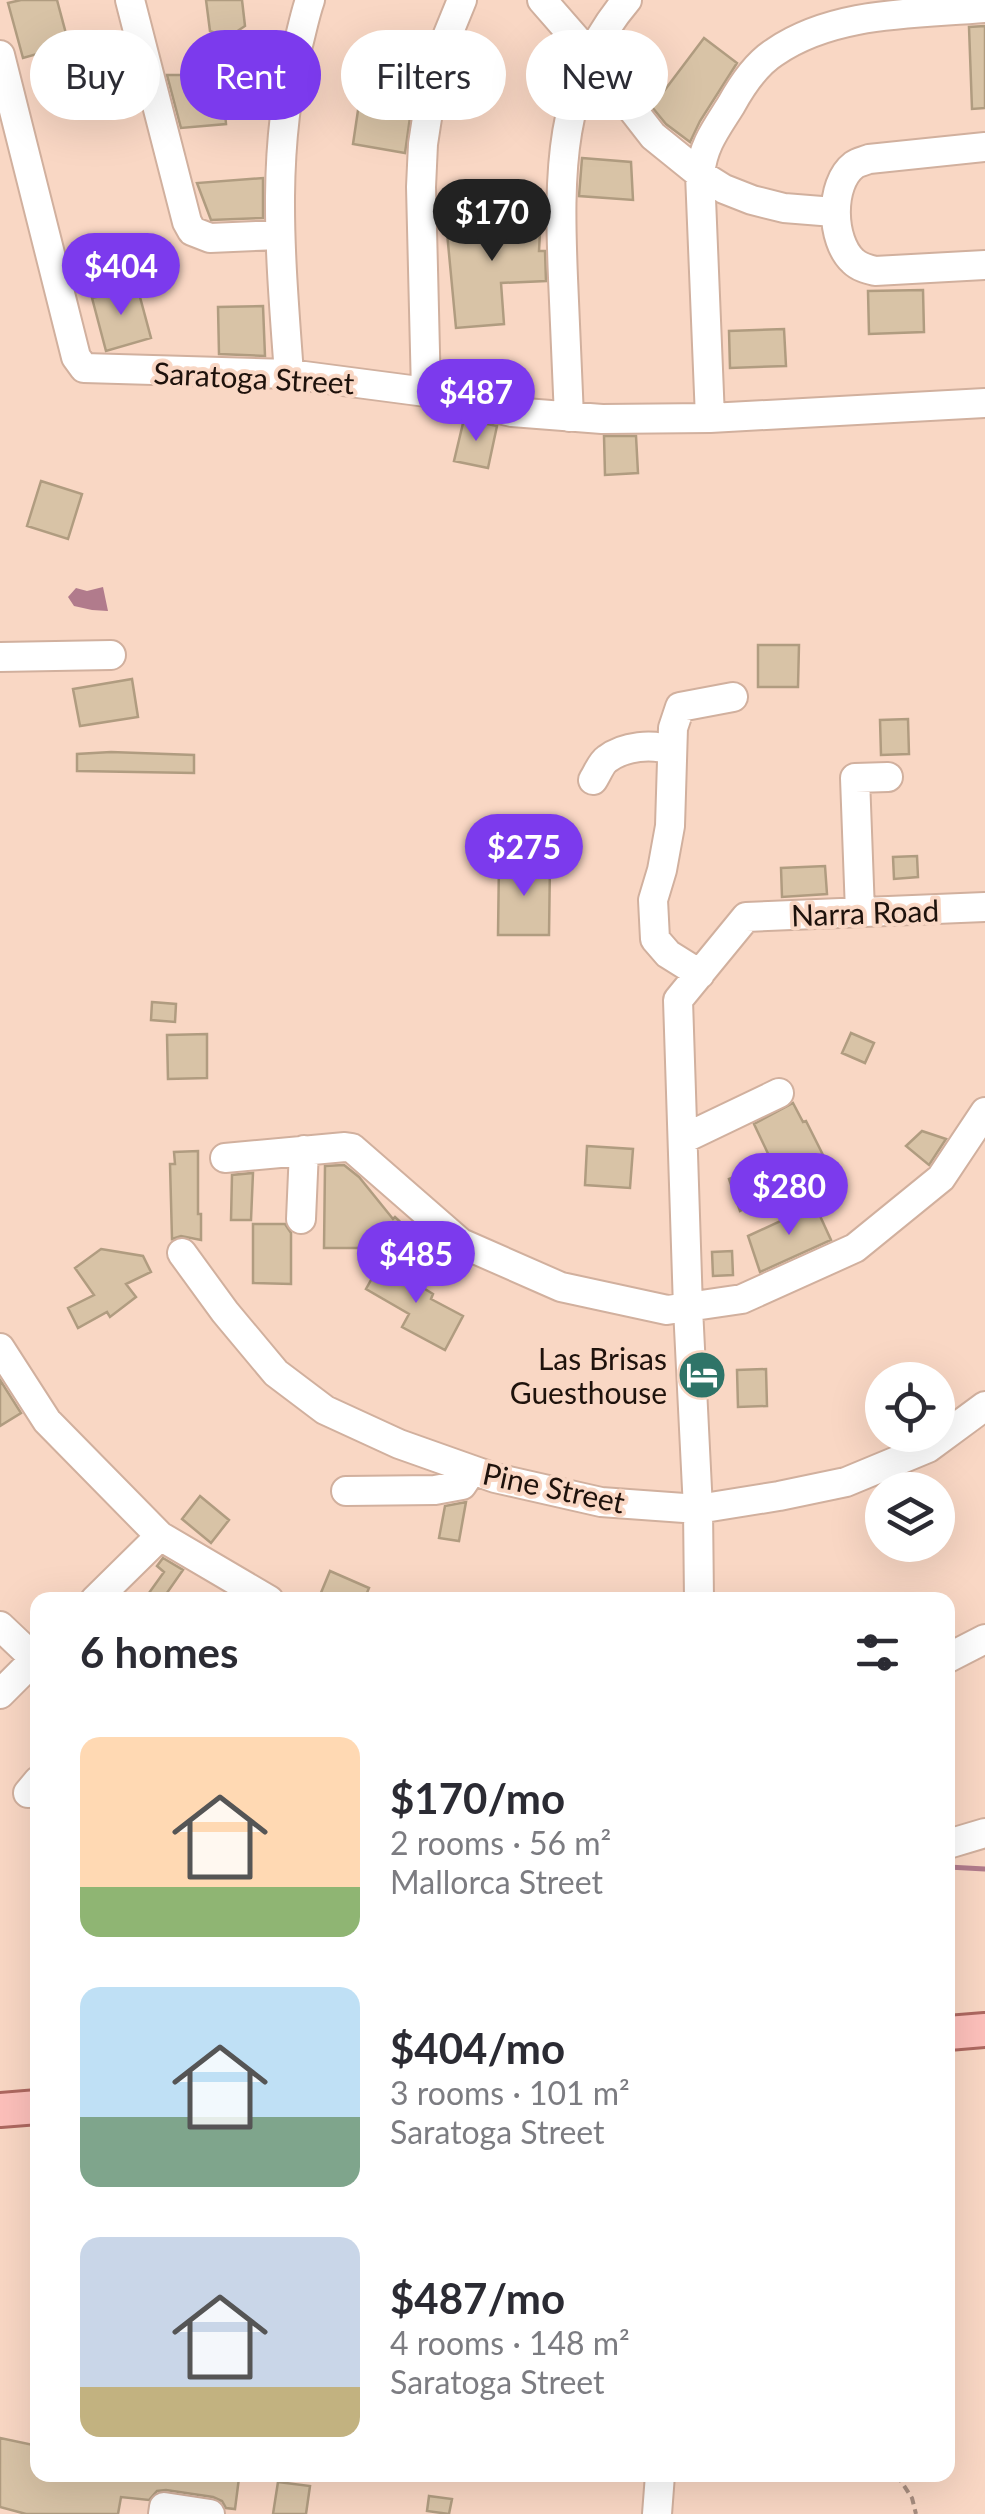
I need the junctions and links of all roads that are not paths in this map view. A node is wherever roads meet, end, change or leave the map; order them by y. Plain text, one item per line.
1 (130, 0) edge
2 (310, 0) edge
3 (462, 0) edge
4 (542, 0) edge
5 (627, 0) edge
6 (985, 8) edge
7 (568, 30) edge
8 (604, 30) edge
9 (0, 55) edge
10 (570, 120) edge
11 (641, 120) edge
12 (985, 147) edge
13 (700, 174) junction
14 (834, 212) junction
15 (278, 235) junction
16 (985, 265) edge
17 (289, 374) junction
18 (426, 392) junction
19 (985, 403) edge
20 (569, 417) junction
21 (710, 418) junction
22 (111, 655) dead end
23 (0, 657) edge
24 (733, 697) dead end
25 (672, 751) junction
26 (888, 777) dead end
27 (593, 780) dead end
28 (985, 907) edge
29 (860, 912) junction
30 (700, 974) junction
31 (779, 1093) dead end
32 (985, 1112) edge
33 (683, 1139) junction
34 (304, 1150) junction
35 (225, 1158) dead end
36 (301, 1218) dead end
37 (182, 1253) dead end
38 (688, 1308) junction
39 (0, 1348) edge
40 (985, 1406) edge
41 (472, 1470) junction
42 (346, 1490) dead end
43 (698, 1508) junction
44 (160, 1536) junction
45 (103, 1592) edge
46 (255, 1592) edge
47 (699, 1592) edge
48 (0, 1626) edge
49 (985, 1639) edge
50 (30, 1654) edge
51 (955, 1654) edge
52 (30, 1665) edge
53 (0, 1694) edge
54 (985, 1833) edge
55 (955, 1842) edge
56 (985, 2030) edge
57 (955, 2032) edge
58 (30, 2108) edge
59 (0, 2110) edge
60 (659, 2482) edge
61 (164, 2514) edge
62 (210, 2514) edge
63 (657, 2514) edge

1 - 15 street
2 - 15 street
3 - 18 street
4 - 7 street
5 - 8 street
6 - 13 street
9 - 17 street, Saratoga Street
10 - 20 street
11 - 13 street
12 - 14 street
13 - 14 street
13 - 21 street
14 - 16 street
15 - 17 street
17 - 18 street, Saratoga Street
18 - 20 street, Saratoga Street
19 - 21 street, Saratoga Street
20 - 21 street, Saratoga Street
22 - 23 street
24 - 25 street
25 - 27 street
25 - 30 street
26 - 29 street
28 - 29 street, Narra Road
29 - 30 street, Narra Road
30 - 33 street
31 - 33 street
32 - 38 street
33 - 38 street
34 - 35 street
34 - 36 street
34 - 38 street
37 - 41 street, Pine Street
38 - 43 street
39 - 44 street
40 - 43 street, Pine Street
41 - 42 street
41 - 43 street, Pine Street
43 - 47 street
44 - 45 street
44 - 46 street
48 - 50 street
49 - 51 street
52 - 53 street
54 - 55 street
56 - 57 main road
58 - 59 main road
60 - 63 street
61 - 62 street

